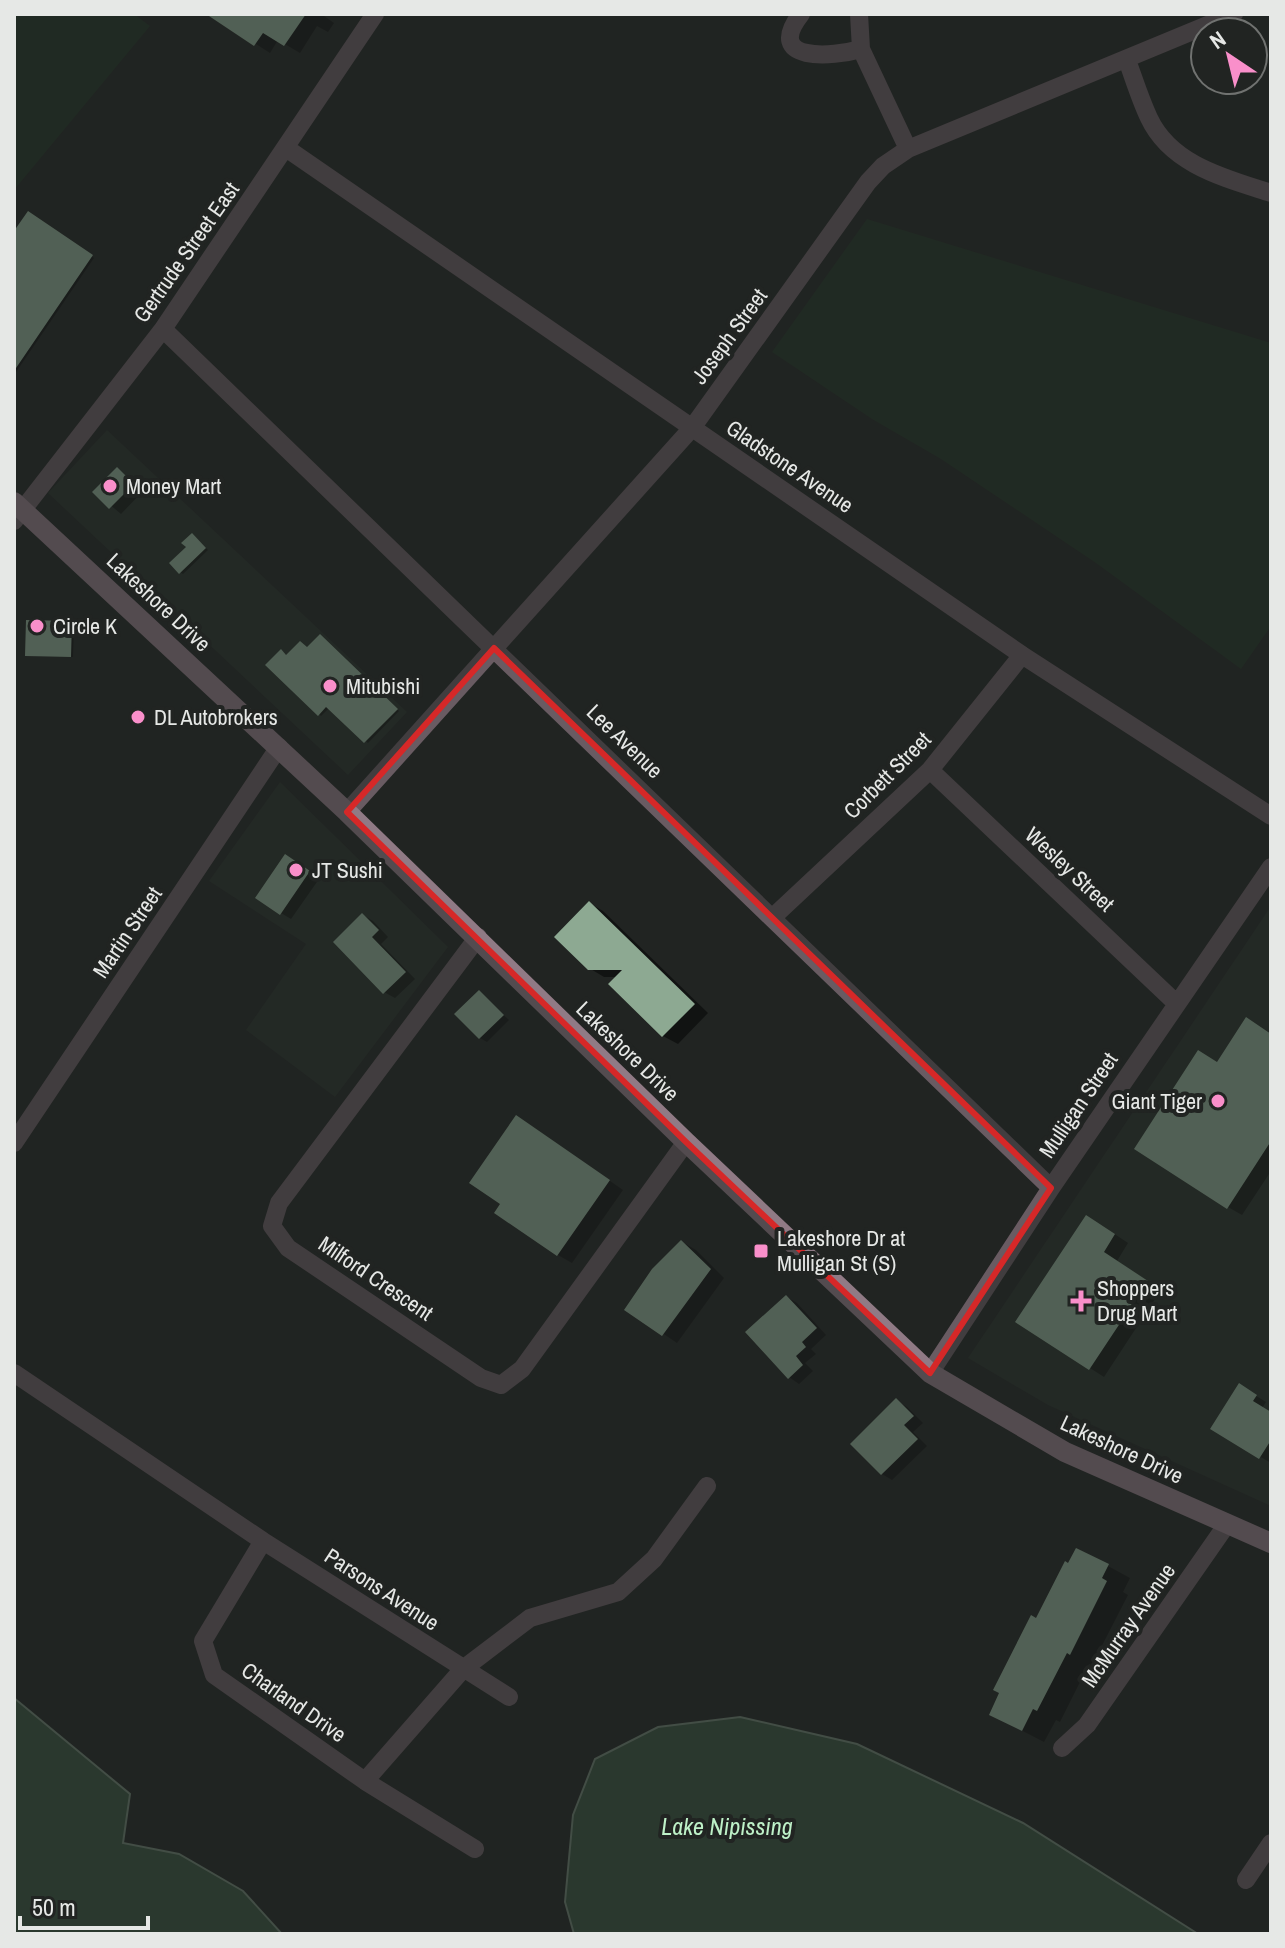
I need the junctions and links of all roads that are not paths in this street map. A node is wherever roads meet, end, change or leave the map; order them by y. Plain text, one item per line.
1 (375, 14) edge
2 (801, 14) edge
3 (859, 14) edge
4 (1234, 14) edge
5 (861, 49) junction
6 (1127, 60) junction
7 (286, 148) junction
8 (908, 149) junction
9 (1271, 193) edge
10 (163, 329) junction
11 (692, 428) junction
12 (17, 510) edge
13 (494, 648) junction
14 (1022, 655) junction
15 (279, 747) junction
16 (930, 770) junction
17 (347, 812) junction
18 (1271, 816) edge
19 (1271, 867) edge
20 (773, 917) junction
21 (478, 937) junction
22 (1176, 1003) junction
23 (686, 1142) junction
24 (14, 1143) edge
25 (1051, 1188) junction
26 (14, 1373) edge
27 (930, 1373) junction
28 (707, 1486) dead end
29 (1227, 1524) junction
30 (263, 1541) junction
31 (1271, 1543) edge
32 (463, 1669) junction
33 (509, 1697) dead end
34 (1062, 1748) dead end
35 (365, 1781) junction
36 (1271, 1843) edge
37 (475, 1849) dead end
38 (1246, 1880) dead end

1 - 7 street, Gertrude Street East
2 - 5 street
3 - 5 street
4 - 6 street, Joseph Street
5 - 8 street
6 - 8 street, Joseph Street
6 - 9 street
7 - 10 street, Gertrude Street East
7 - 11 street, Gladstone Avenue
8 - 11 street, Joseph Street
10 - 12 street, Gertrude Street East
10 - 13 street, Lee Avenue
11 - 13 street, Joseph Street
11 - 14 street, Gladstone Avenue
12 - 15 main road, Lakeshore Drive
13 - 17 street, Joseph Street
13 - 20 street, Lee Avenue
14 - 16 street, Corbett Street
14 - 18 street, Gladstone Avenue
15 - 17 main road, Lakeshore Drive
15 - 24 street, Martin Street
16 - 20 street, Corbett Street
16 - 22 street, Wesley Street
17 - 21 main road, Lakeshore Drive
19 - 22 street, Mulligan Street
20 - 25 street, Lee Avenue
21 - 23 main road, Lakeshore Drive
21 - 23 street, Milford Crescent
22 - 25 street, Mulligan Street
23 - 27 main road, Lakeshore Drive
25 - 27 street, Mulligan Street
26 - 30 street, Parsons Avenue
27 - 29 main road, Lakeshore Drive
28 - 32 street
29 - 31 main road, Lakeshore Drive
29 - 34 street, McMurray Avenue
30 - 32 street, Parsons Avenue
30 - 35 street, Charland Drive
32 - 33 street, Parsons Avenue
32 - 35 street
35 - 37 street, Charland Drive
36 - 38 street

